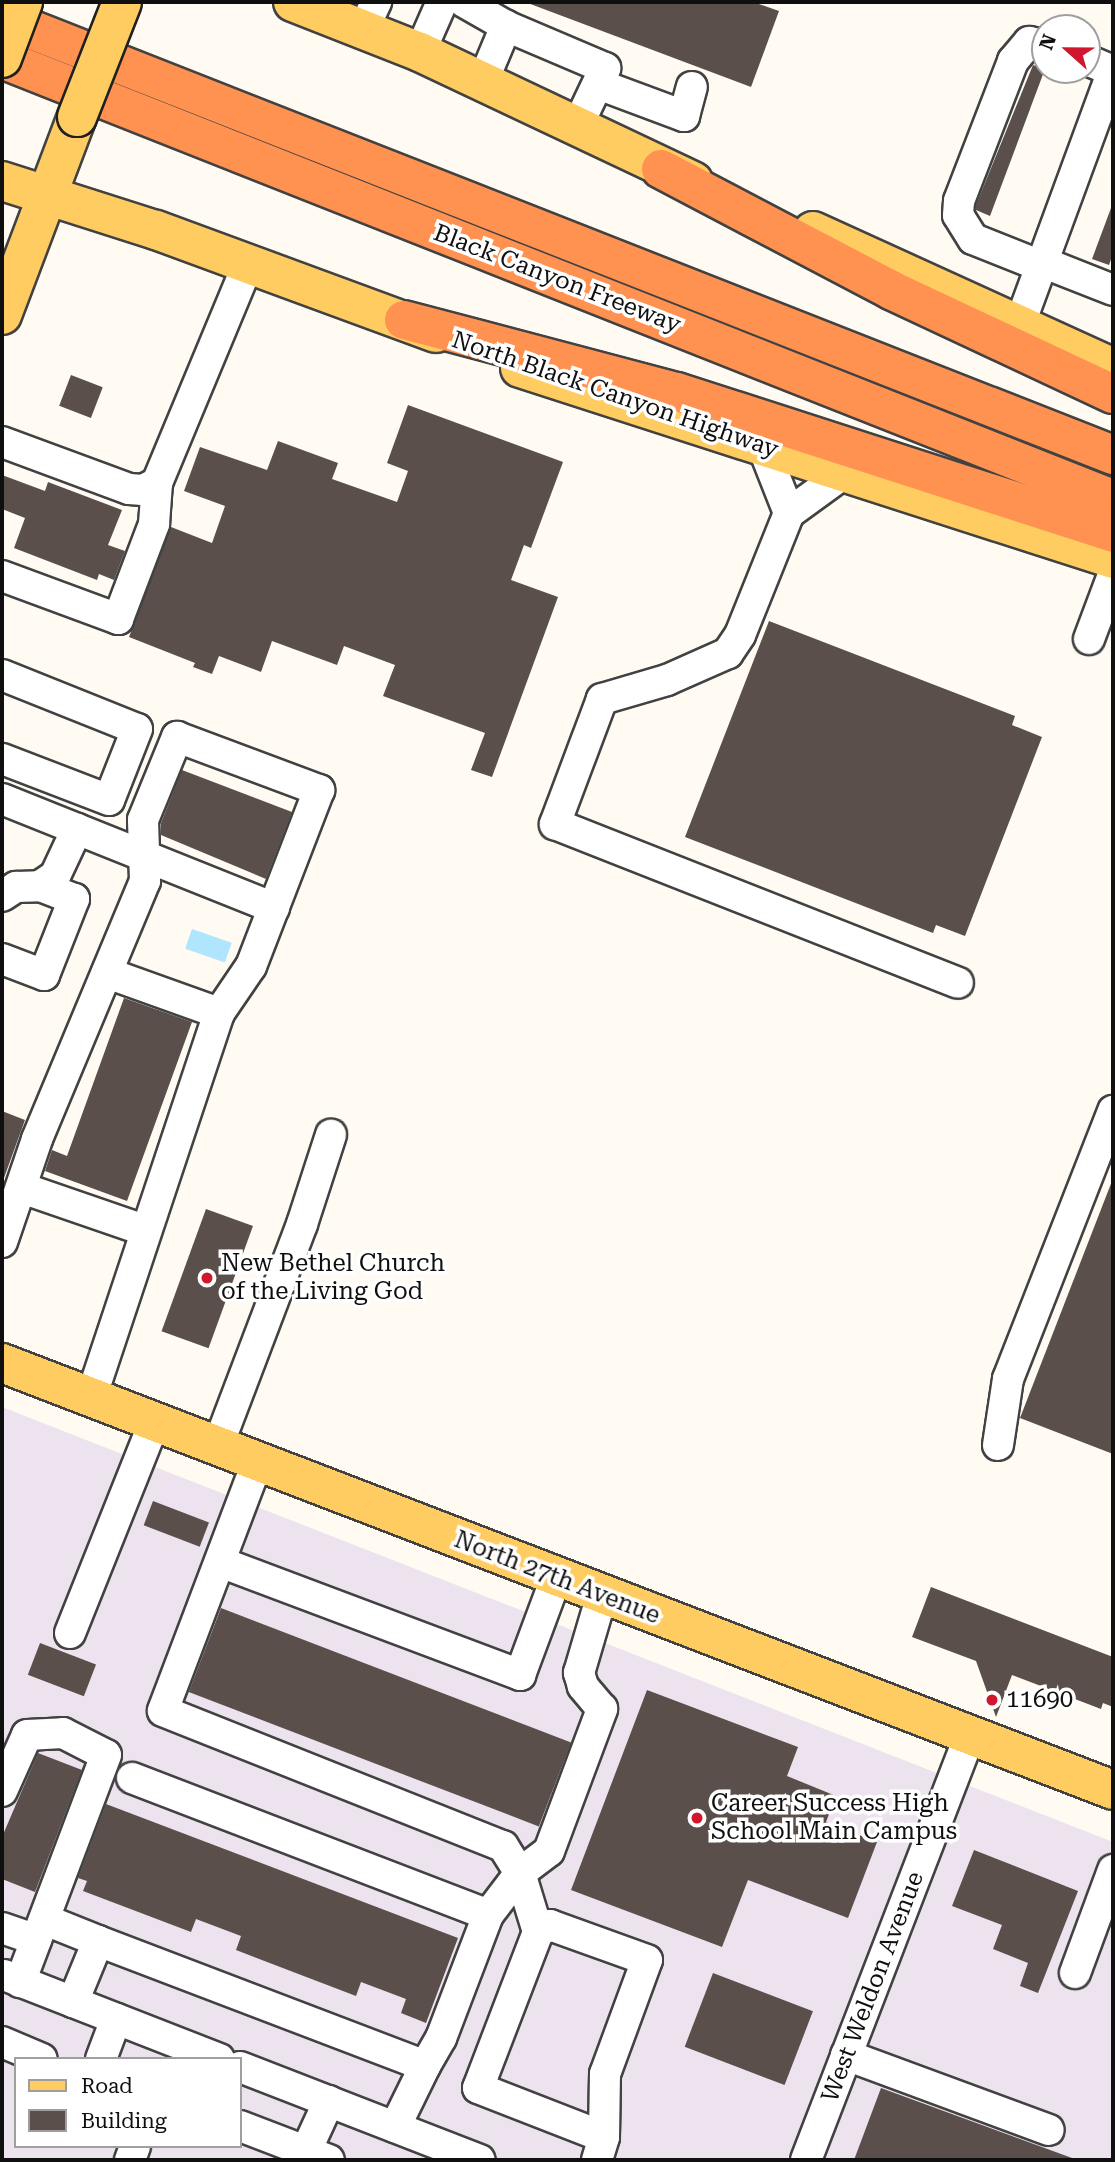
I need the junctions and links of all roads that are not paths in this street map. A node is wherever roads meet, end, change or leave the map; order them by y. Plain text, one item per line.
1 (23, 2) edge
2 (122, 2) edge
3 (293, 2) edge
4 (442, 2) edge
5 (488, 11) edge
6 (370, 15) edge
7 (2, 18) edge
8 (1031, 42) edge
9 (420, 52) junction
10 (2, 58) edge
11 (1113, 71) edge
12 (482, 81) junction
13 (598, 84) junction
14 (692, 87) dead end
15 (577, 127) junction
16 (661, 169) junction
17 (2, 181) edge
18 (48, 195) junction
19 (248, 264) junction
20 (1042, 264) junction
21 (1113, 290) edge
22 (2, 315) edge
23 (404, 320) junction
24 (1019, 326) junction
25 (1113, 368) edge
26 (1113, 394) edge
27 (1113, 430) edge
28 (2, 442) edge
29 (763, 447) junction
30 (1113, 455) edge
31 (844, 473) junction
32 (157, 483) junction
33 (1113, 499) edge
34 (789, 513) junction
35 (1113, 533) edge
36 (1113, 559) edge
37 (1113, 575) edge
38 (2, 576) edge
39 (1089, 639) dead end
40 (2, 675) edge
41 (2, 759) edge
42 (2, 799) edge
43 (77, 829) junction
44 (145, 856) junction
45 (40, 886) junction
46 (2, 896) edge
47 (274, 908) junction
48 (2, 959) edge
49 (107, 973) junction
50 (958, 983) dead end
51 (219, 1013) junction
52 (1113, 1111) edge
53 (331, 1135) dead end
54 (22, 1188) junction
55 (144, 1230) junction
56 (2, 1242) edge
57 (2, 1363) edge
58 (92, 1398) junction
59 (154, 1423) junction
60 (998, 1446) dead end
61 (217, 1448) junction
62 (257, 1463) junction
63 (220, 1562) junction
64 (556, 1578) junction
65 (602, 1595) junction
66 (70, 1633) dead end
67 (970, 1735) junction
68 (132, 1778) dead end
69 (1113, 1790) edge
70 (2, 1791) edge
71 (1113, 1870) edge
72 (520, 1873) junction
73 (488, 1915) junction
74 (2, 1927) edge
75 (47, 1933) junction
76 (538, 1933) junction
77 (98, 1941) junction
78 (1075, 1973) dead end
79 (11, 1978) edge
80 (74, 2003) junction
81 (116, 2019) junction
82 (2, 2042) edge
83 (173, 2050) edge
84 (846, 2055) junction
85 (37, 2057) edge
86 (102, 2057) edge
87 (209, 2057) edge
88 (425, 2066) junction
89 (242, 2068) edge
90 (328, 2101) junction
91 (242, 2127) edge
92 (395, 2127) junction
93 (1049, 2130) dead end
94 (600, 2149) edge
95 (317, 2155) edge
96 (480, 2160) edge
97 (806, 2160) edge

1 - 10 main road, bridge
1 - 27 highway
2 - 18 main road, bridge
3 - 6 main road
4 - 9 street
5 - 12 street
5 - 13 street
6 - 9 main road
7 - 30 highway
8 - 20 street
9 - 12 main road
10 - 33 highway, Black Canyon Freeway
11 - 20 street
12 - 15 main road
13 - 14 street
13 - 15 street
15 - 16 main road
16 - 24 main road
16 - 26 highway
17 - 18 main road, North Black Canyon Highway
18 - 19 main road, North Black Canyon Highway
18 - 22 main road
19 - 23 main road, North Black Canyon Highway
19 - 32 street
20 - 21 street
20 - 24 street
23 - 29 main road, North Black Canyon Highway
23 - 35 highway
24 - 25 main road
28 - 32 street
29 - 31 main road, North Black Canyon Highway
29 - 34 street
31 - 34 street
31 - 36 main road, North Black Canyon Highway
32 - 38 street
34 - 50 street
37 - 39 street
40 - 41 street
42 - 43 street
43 - 44 street
43 - 45 street
44 - 47 street
44 - 47 street
44 - 49 street
45 - 46 street
45 - 48 street
47 - 51 street
49 - 51 street
49 - 54 street
51 - 55 street
52 - 60 street
53 - 61 street
54 - 55 street
54 - 56 street
55 - 58 street
57 - 58 main road, North 27th Avenue
58 - 59 main road, North 27th Avenue
59 - 61 main road, North 27th Avenue
59 - 66 street
61 - 62 main road, North 27th Avenue
62 - 63 street
62 - 64 main road, North 27th Avenue
63 - 64 street
63 - 72 street
64 - 65 main road, North 27th Avenue
65 - 67 main road, North 27th Avenue
65 - 72 street
67 - 69 main road, North 27th Avenue
67 - 84 street, West Weldon Avenue
68 - 73 street
70 - 75 street
71 - 78 street
72 - 73 street
72 - 76 street
73 - 88 street
74 - 75 street
75 - 77 street
75 - 79 street
76 - 94 street
76 - 94 street
77 - 80 street
77 - 88 street
79 - 80 street
80 - 81 street
81 - 83 street
81 - 86 street
82 - 85 street
83 - 87 street
84 - 93 street
84 - 97 street, West Weldon Avenue
88 - 92 street
89 - 90 street
90 - 92 street
90 - 95 street
91 - 95 street
92 - 96 street

